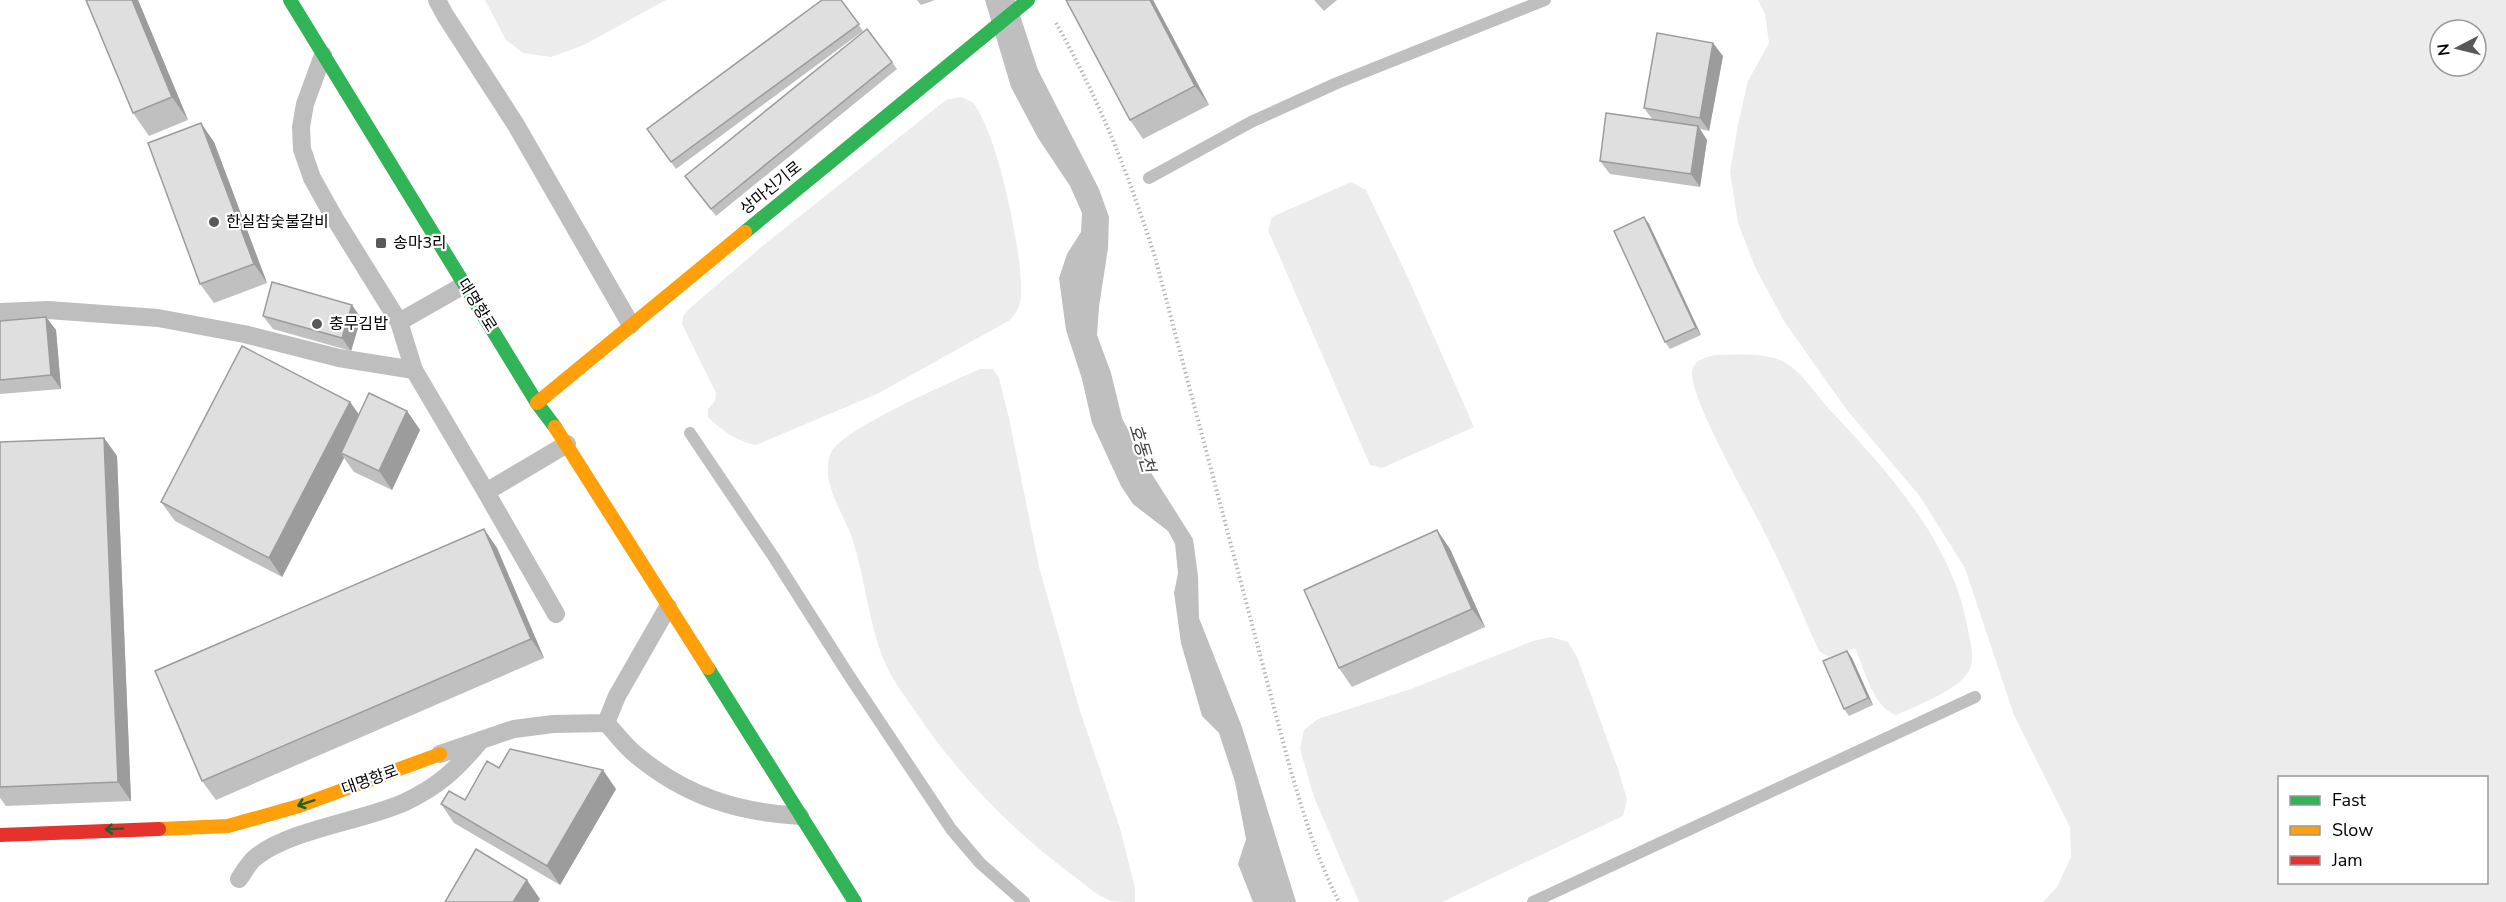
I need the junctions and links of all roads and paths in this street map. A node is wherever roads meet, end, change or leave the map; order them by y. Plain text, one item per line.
1 (290, 0) edge
2 (437, 0) edge
3 (1028, 0) edge
4 (1055, 21) dead end
5 (322, 55) junction
6 (464, 285) junction
7 (0, 312) edge
8 (399, 322) junction
9 (631, 325) junction
10 (414, 370) junction
11 (537, 403) junction
12 (567, 444) junction
13 (486, 492) junction
14 (668, 607) junction
15 (556, 614) dead end
16 (606, 723) junction
17 (482, 739) junction
18 (440, 754) joint
19 (801, 816) junction
20 (0, 835) edge
21 (239, 879) dead end
22 (855, 902) edge
23 (1339, 902) edge

1 - 5 street, 대명항로
2 - 9 lane
3 - 9 street, 상마신기로
4 - 23 path
5 - 6 street, 대명항로
5 - 8 lane
6 - 8 lane
6 - 11 street, 대명항로
7 - 10 lane
8 - 10 lane
9 - 11 street, 상마신기로
10 - 13 lane
11 - 12 street, 대명항로
12 - 13 lane
12 - 14 street, 대명항로
13 - 15 lane
14 - 16 lane
14 - 19 street, 대명항로
16 - 17 lane, 대명항로
16 - 19 lane
17 - 18 lane, 대명항로
17 - 21 lane
18 -> 20 street, 대명항로
19 - 22 street, 대명항로

